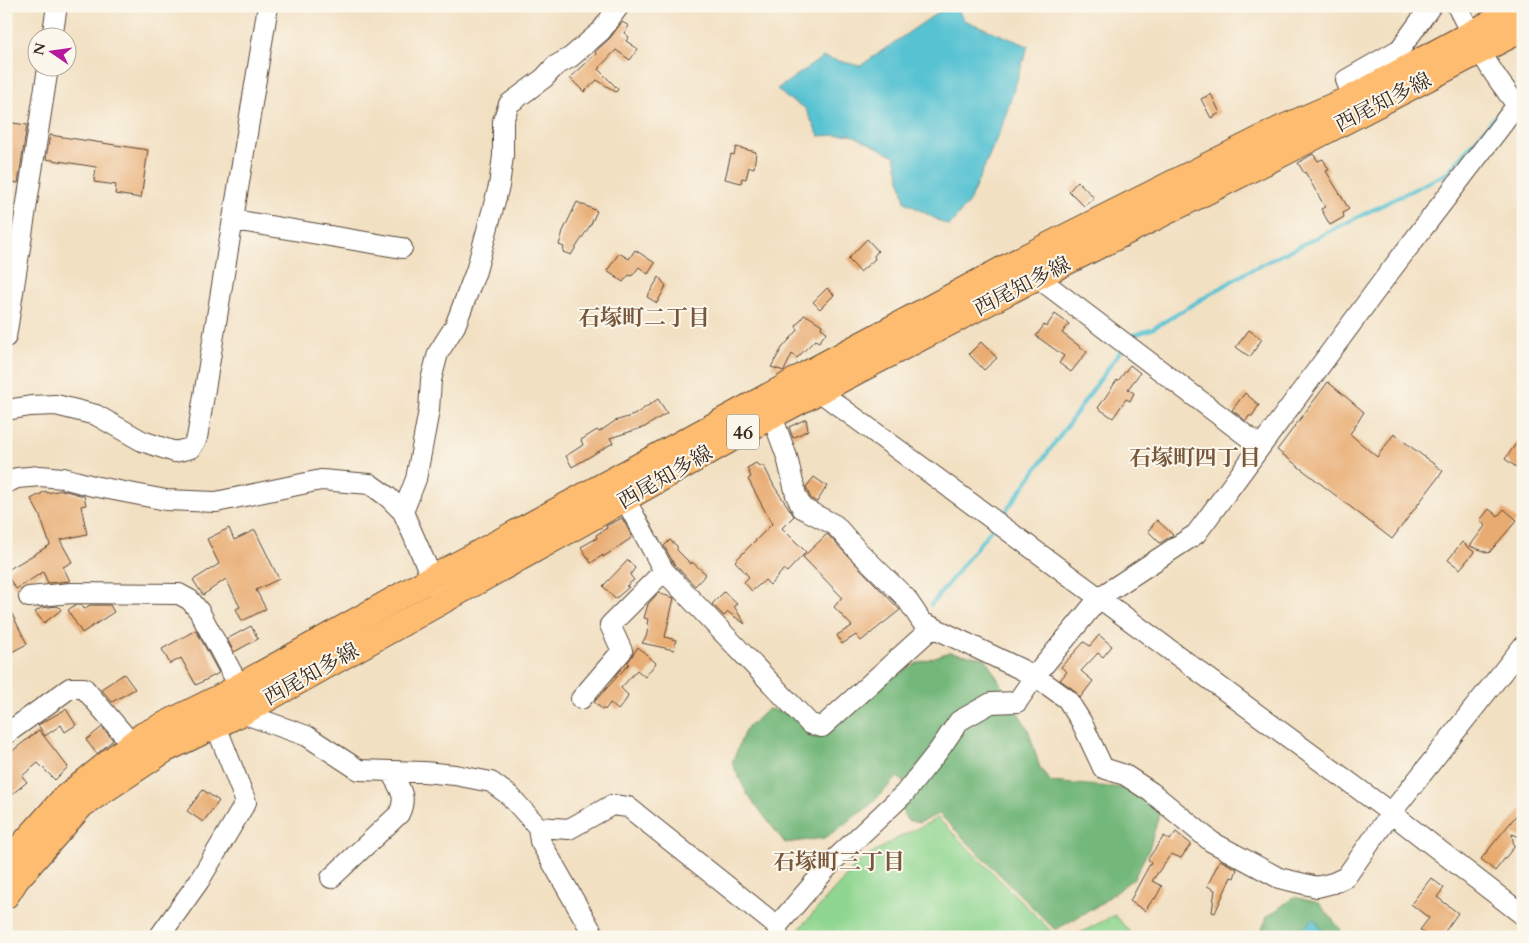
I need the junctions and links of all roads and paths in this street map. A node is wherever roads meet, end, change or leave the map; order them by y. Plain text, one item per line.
1 (57, 6) edge
2 (268, 6) edge
3 (619, 6) edge
4 (1431, 6) edge
5 (1457, 6) edge
6 (1522, 6) edge
7 (54, 28) edge
8 (1523, 29) edge
9 (1476, 43) junction
10 (46, 78) edge
11 (1353, 97) junction
12 (1520, 108) edge
13 (234, 220) junction
14 (402, 248) dead end
15 (1037, 277) junction
16 (6, 337) edge
17 (813, 383) junction
18 (6, 410) edge
19 (772, 416) junction
20 (1260, 446) junction
21 (6, 483) edge
22 (625, 499) junction
23 (403, 512) junction
24 (664, 571) junction
25 (432, 578) junction
26 (1100, 597) junction
27 (29, 598) dead end
28 (445, 600) junction
29 (933, 627) junction
30 (1523, 646) edge
31 (1035, 676) junction
32 (239, 686) junction
33 (581, 699) dead end
34 (242, 713) junction
35 (216, 726) junction
36 (6, 734) edge
37 (131, 743) junction
38 (391, 772) junction
39 (1391, 813) junction
40 (538, 827) junction
41 (6, 863) edge
42 (331, 878) dead end
43 (6, 896) edge
44 (1523, 915) edge
45 (777, 932) edge
46 (159, 937) edge
47 (593, 937) edge

1 - 7 street
2 - 13 street
3 - 23 street
4 - 11 street
5 - 9 street
6 - 9 main road, 西尾知多線 / 46
8 - 9 main road, 西尾知多線 / 46
9 - 11 main road, 西尾知多線 / 46
9 - 12 street
9 - 15 main road, 西尾知多線 / 46
10 - 16 street
11 - 17 main road, 西尾知多線 / 46
12 - 20 street
13 - 14 street
13 - 18 street
15 - 17 main road, 西尾知多線 / 46
15 - 20 street
17 - 19 main road, 西尾知多線 / 46
17 - 25 main road, 西尾知多線 / 46
17 - 26 street
19 - 22 main road, 西尾知多線 / 46
19 - 29 street
20 - 26 street
21 - 23 street
22 - 24 street
22 - 28 main road, 西尾知多線 / 46
23 - 25 street
24 - 29 street
24 - 33 street
25 - 28 street
25 - 32 main road, 西尾知多線 / 46
26 - 31 street
26 - 39 street
27 - 32 street
28 - 34 main road, 西尾知多線 / 46
29 - 31 street
30 - 39 street
31 - 39 street
31 - 45 street
32 - 37 main road, 西尾知多線 / 46
34 - 35 main road, 西尾知多線 / 46
34 - 38 street
35 - 43 main road, 西尾知多線 / 46
35 - 46 street
36 - 37 street
37 - 41 main road, 西尾知多線 / 46
38 - 40 street
38 - 42 street
39 - 44 street
40 - 45 street
40 - 47 street

